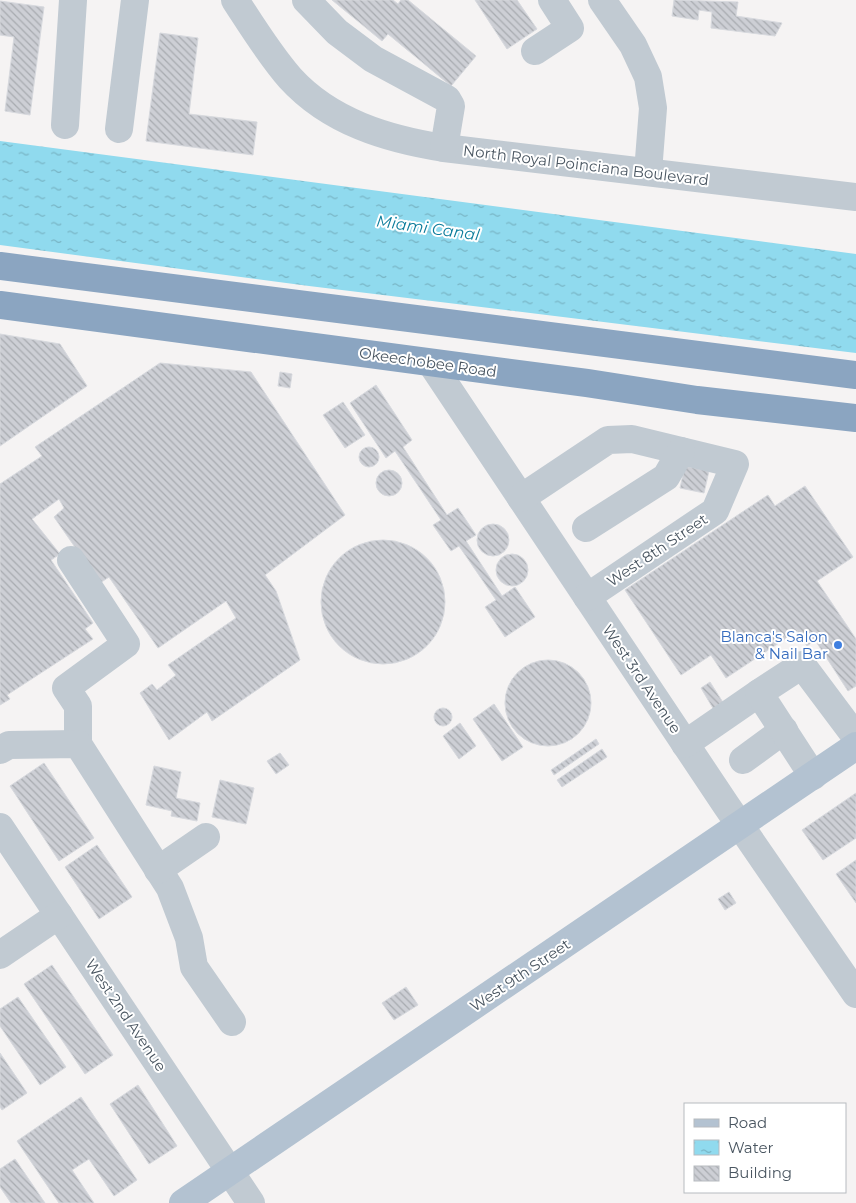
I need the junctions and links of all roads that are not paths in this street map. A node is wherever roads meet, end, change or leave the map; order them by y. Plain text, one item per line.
1 (73, 0) edge
2 (136, 0) edge
3 (235, 0) edge
4 (306, 0) edge
5 (552, 0) edge
6 (602, 0) edge
7 (535, 51) dead end
8 (65, 125) dead end
9 (119, 130) dead end
10 (444, 148) junction
11 (648, 172) junction
12 (856, 197) edge
13 (0, 266) edge
14 (0, 305) edge
15 (431, 363) junction
16 (856, 375) edge
17 (856, 418) edge
18 (681, 451) junction
19 (521, 498) junction
20 (586, 528) dead end
21 (71, 560) dead end
22 (587, 597) junction
23 (759, 693) junction
24 (784, 730) junction
25 (856, 737) edge
26 (78, 744) junction
27 (685, 744) junction
28 (856, 746) edge
29 (0, 750) edge
30 (743, 760) dead end
31 (813, 776) junction
32 (740, 826) junction
33 (0, 827) edge
34 (206, 837) dead end
35 (158, 870) junction
36 (59, 915) junction
37 (0, 955) edge
38 (856, 994) edge
39 (232, 1022) dead end
40 (230, 1172) junction
41 (184, 1203) edge
42 (251, 1203) edge

1 - 8 street
2 - 9 street
3 - 10 street, North Royal Poinciana Boulevard
4 - 10 street
5 - 7 street
6 - 11 street
10 - 11 street, North Royal Poinciana Boulevard
11 - 12 street, North Royal Poinciana Boulevard
13 - 16 highway
14 - 15 highway, Okeechobee Road
15 - 17 highway, Okeechobee Road
15 - 19 street, West 3rd Avenue
18 - 19 street, West 8th Street
18 - 20 street
18 - 22 street, West 8th Street
19 - 22 street, West 3rd Avenue
21 - 26 street
22 - 27 street, West 3rd Avenue
23 - 24 street
23 - 25 street
23 - 27 street
24 - 30 street
24 - 31 street
26 - 29 street
26 - 35 street
27 - 32 street, West 3rd Avenue
28 - 31 main road, West 9th Street
31 - 32 main road, West 9th Street
32 - 38 street, West 3rd Avenue
32 - 40 main road, West 9th Street
33 - 36 street, West 2nd Avenue
34 - 35 street
35 - 39 street
36 - 37 street
36 - 40 street, West 2nd Avenue
40 - 41 main road, West 9th Street
40 - 42 street, West 2nd Avenue

